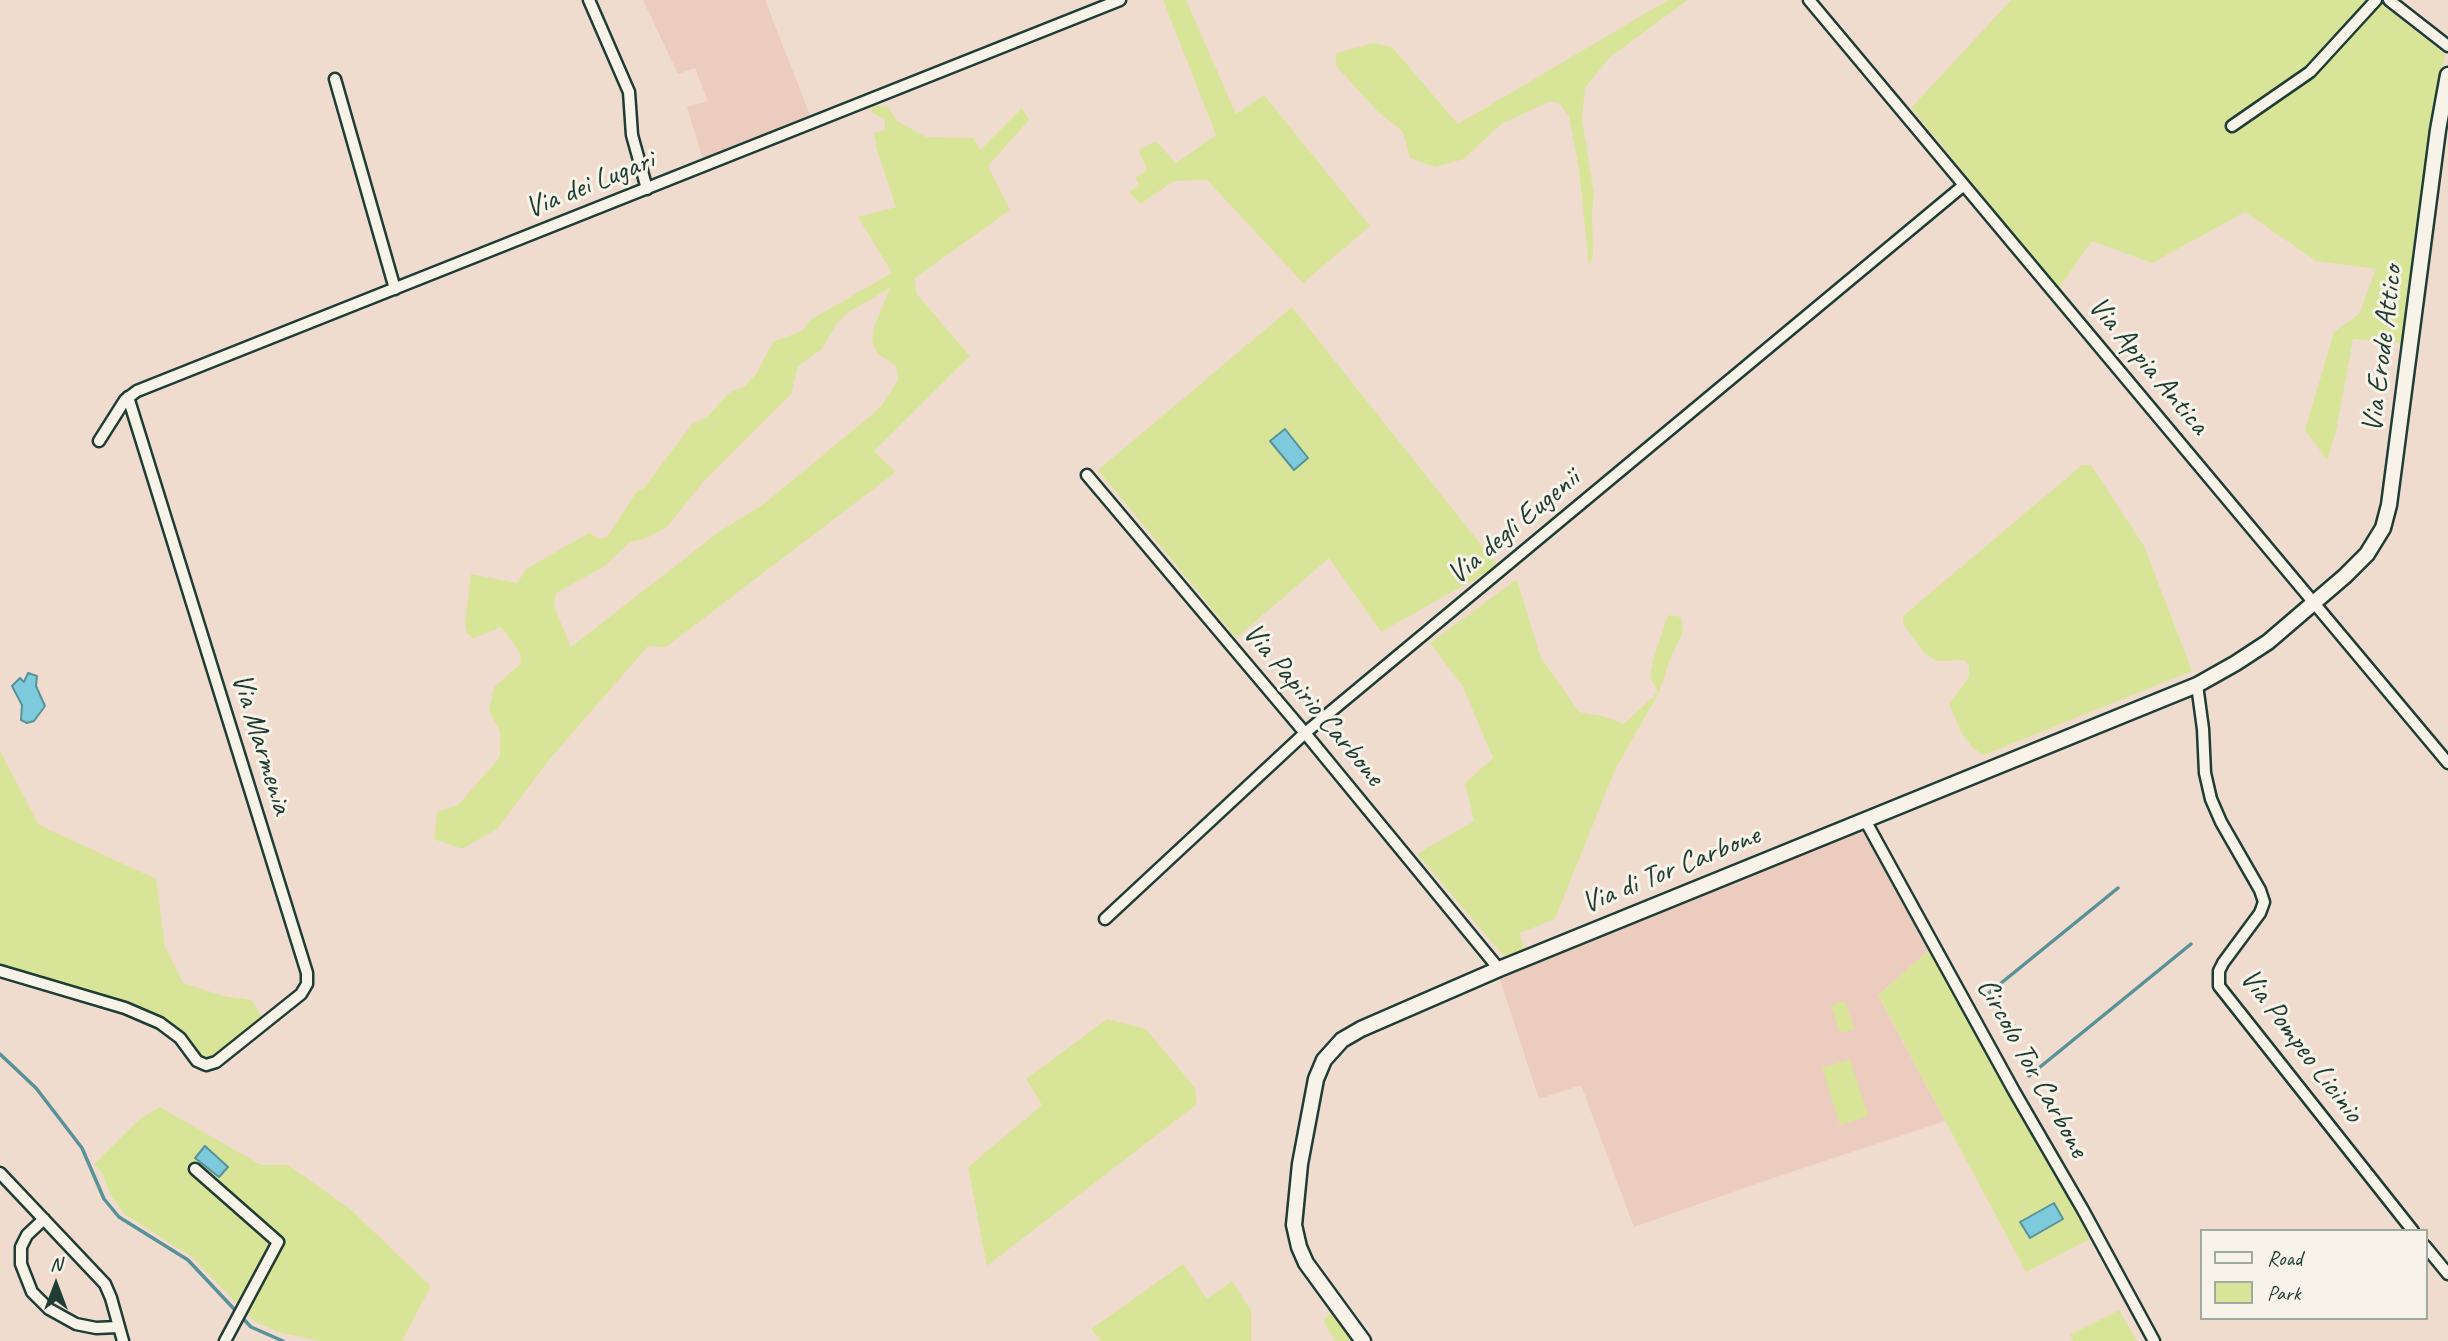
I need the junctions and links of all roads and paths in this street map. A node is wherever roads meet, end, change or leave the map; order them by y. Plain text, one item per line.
1 (589, 0) edge
2 (1120, 0) edge
3 (1809, 0) edge
4 (2376, 0) edge
5 (2389, 0) edge
6 (2448, 46) edge
7 (2448, 75) edge
8 (335, 79) dead end
9 (2232, 126) dead end
10 (1964, 185) junction
11 (647, 188) junction
12 (395, 289) junction
13 (128, 397) junction
14 (99, 441) dead end
15 (1087, 475) dead end
16 (2314, 602) junction
17 (2197, 685) junction
18 (1305, 733) junction
19 (2448, 763) edge
20 (1865, 820) junction
21 (1105, 919) dead end
22 (1499, 969) junction
23 (0, 971) edge
24 (195, 1169) dead end
25 (0, 1173) edge
26 (44, 1219) junction
27 (2411, 1229) edge
28 (2427, 1248) edge
29 (2448, 1274) edge
30 (118, 1327) junction
31 (123, 1341) edge
32 (225, 1341) edge
33 (1363, 1341) edge
34 (2154, 1341) edge

1 - 11 street
2 - 11 street, Via dei Lugari
3 - 10 street, Via Appia Antica
4 - 9 street
5 - 6 street
7 - 16 main road, Via Erode Attico
8 - 12 street
10 - 16 street, Via Appia Antica
10 - 18 street, Via degli Eugenii
11 - 12 street, Via dei Lugari
12 - 13 street, Via dei Lugari
13 - 14 street
13 - 23 street, Via Marmenia
15 - 18 street, Via Papirio Carbone
16 - 17 main road, Via di Tor Carbone
16 - 19 street, Via Appia Antica
17 - 20 main road, Via di Tor Carbone
17 - 27 street, Via Pompeo Licinio
18 - 21 street, Via degli Eugenii
18 - 22 street, Via Papirio Carbone
20 - 22 main road, Via di Tor Carbone
20 - 34 street, Circolo Tor Carbone
22 - 33 main road, Via di Tor Carbone
24 - 32 street
25 - 26 street
26 - 30 street
26 - 30 street
28 - 29 street
30 - 31 street

